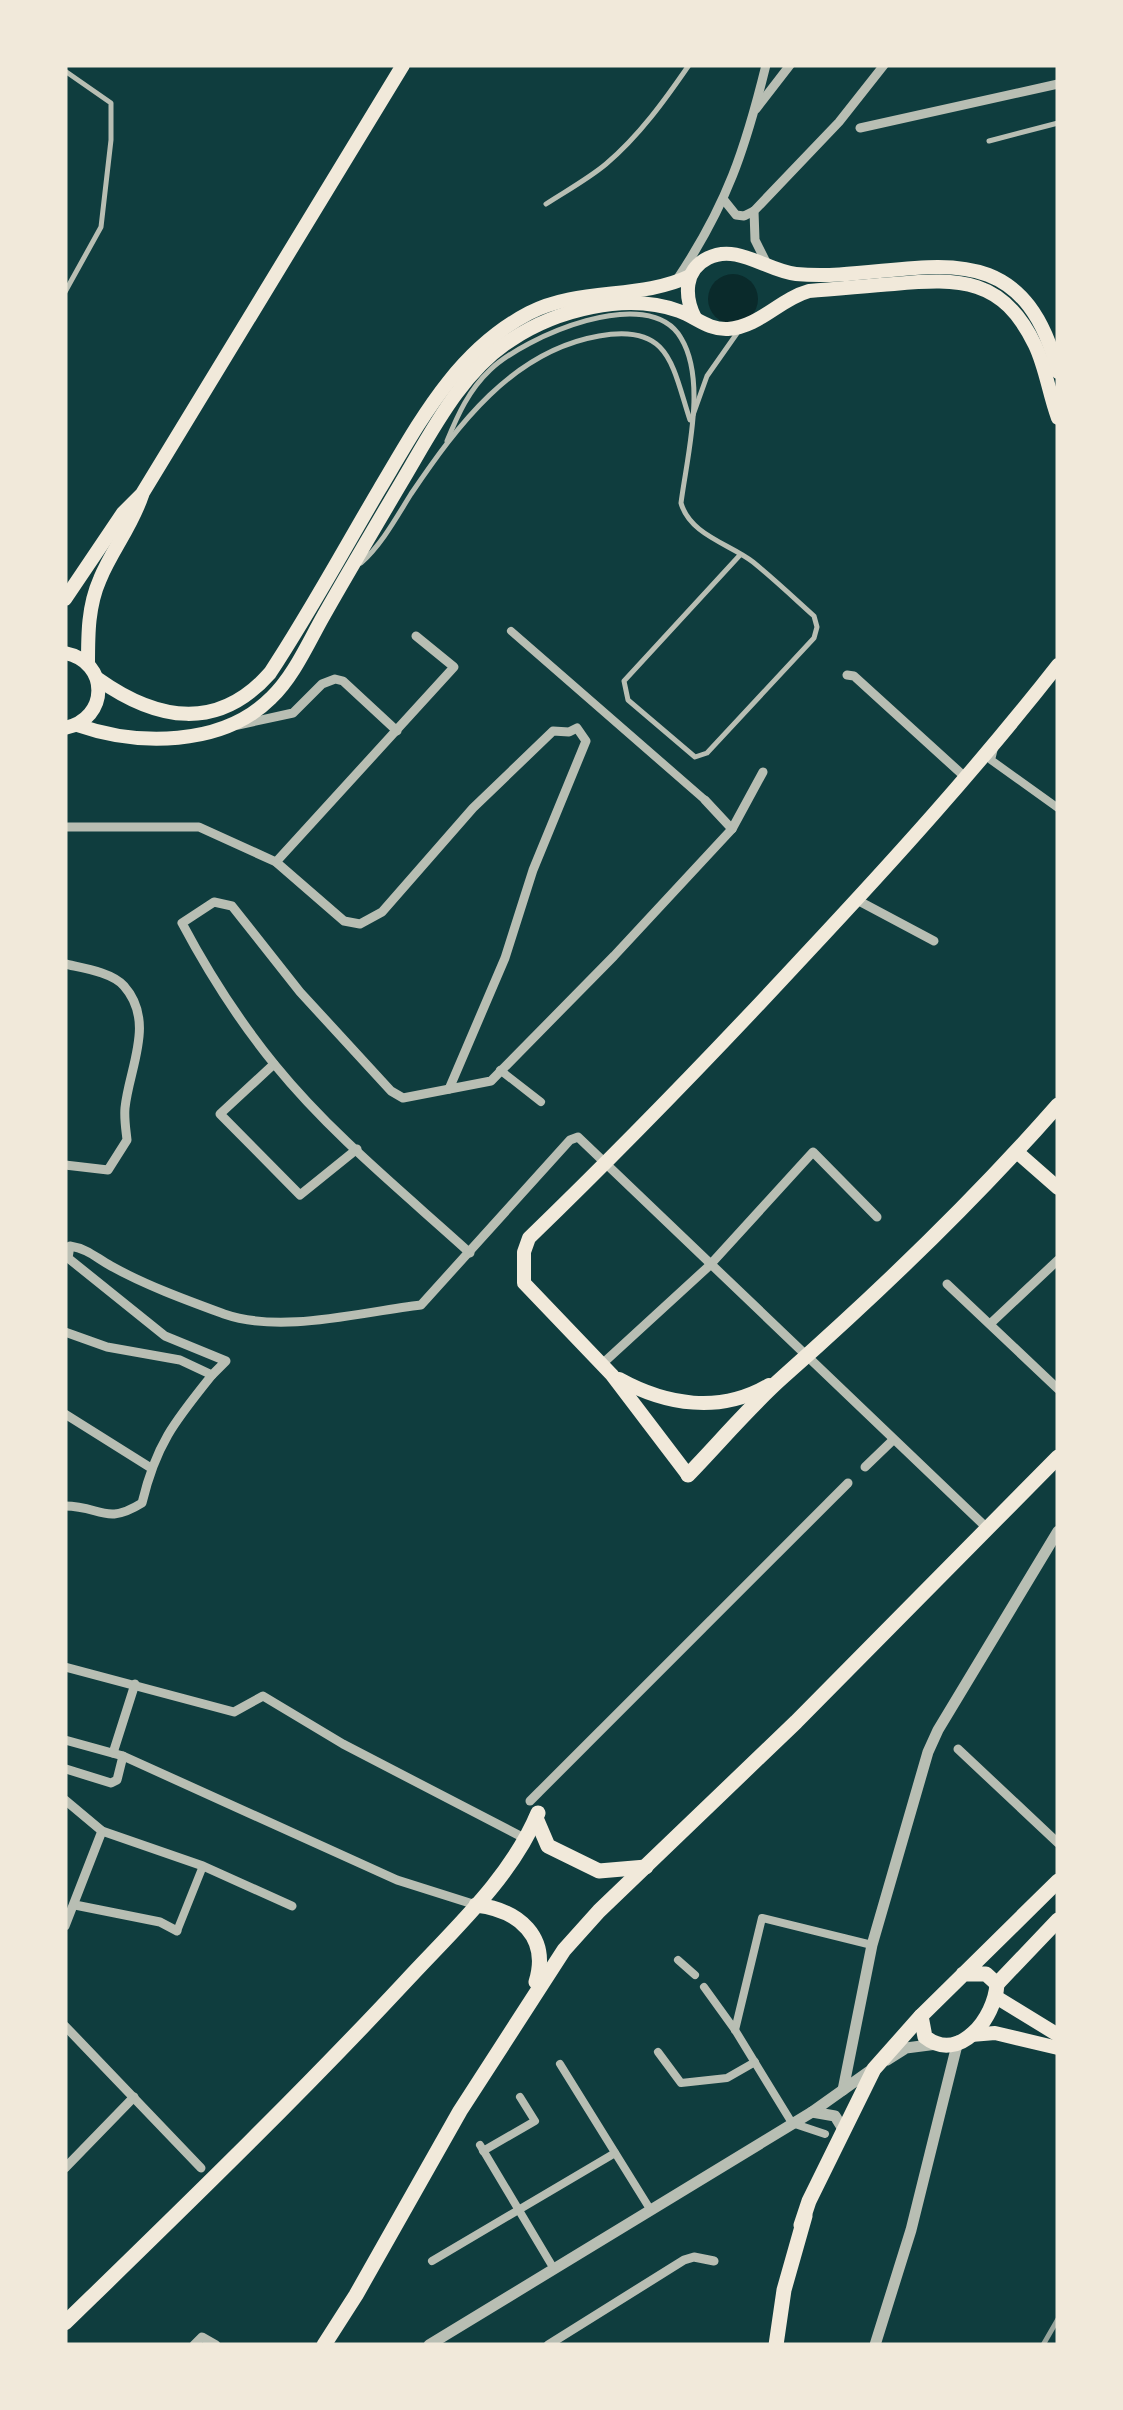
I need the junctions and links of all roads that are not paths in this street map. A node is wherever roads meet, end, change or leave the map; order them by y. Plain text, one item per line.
1 (402, 65) edge
2 (689, 65) edge
3 (766, 65) edge
4 (790, 65) edge
5 (884, 65) edge
6 (65, 71) edge
7 (1058, 84) edge
8 (754, 111) junction
9 (1058, 123) edge
10 (860, 128) dead end
11 (989, 141) dead end
12 (724, 200) junction
13 (546, 204) dead end
14 (754, 210) junction
15 (770, 268) junction
16 (690, 276) junction
17 (675, 283) junction
18 (65, 292) edge
19 (695, 318) junction
20 (742, 327) junction
21 (1058, 372) edge
22 (1058, 418) edge
23 (691, 423) junction
24 (447, 441) junction
25 (142, 494) junction
26 (740, 555) junction
27 (346, 576) junction
28 (65, 600) edge
29 (511, 631) dead end
30 (416, 636) dead end
31 (65, 653) edge
32 (88, 664) junction
33 (1056, 670) edge
34 (847, 675) dead end
35 (98, 679) junction
36 (71, 726) edge
37 (221, 728) junction
38 (397, 731) junction
39 (994, 744) junction
40 (763, 772) dead end
41 (965, 778) junction
42 (705, 800) joint
43 (1058, 808) edge
44 (65, 826) edge
45 (732, 829) junction
46 (276, 862) junction
47 (857, 900) junction
48 (934, 941) dead end
49 (65, 964) edge
50 (274, 1064) junction
51 (500, 1070) junction
52 (449, 1089) junction
53 (541, 1102) dead end
54 (1058, 1106) edge
55 (357, 1150) junction
56 (1017, 1152) junction
57 (606, 1164) junction
58 (65, 1165) edge
59 (1058, 1188) edge
60 (877, 1217) dead end
61 (470, 1253) junction
62 (66, 1257) edge
63 (1058, 1260) edge
64 (709, 1266) junction
65 (948, 1284) dead end
66 (990, 1324) junction
67 (65, 1332) edge
68 (806, 1358) junction
69 (607, 1370) junction
70 (212, 1376) junction
71 (782, 1377) junction
72 (1058, 1389) edge
73 (65, 1414) edge
74 (893, 1440) junction
75 (1058, 1457) edge
76 (865, 1467) dead end
77 (150, 1468) junction
78 (688, 1476) joint
79 (848, 1483) dead end
80 (65, 1506) edge
81 (988, 1529) junction
82 (1058, 1531) edge
83 (65, 1667) edge
84 (134, 1684) junction
85 (65, 1740) edge
86 (958, 1748) dead end
87 (118, 1754) junction
88 (66, 1769) edge
89 (65, 1800) edge
90 (535, 1811) junction
91 (102, 1831) junction
92 (526, 1839) junction
93 (1058, 1843) edge
94 (203, 1866) junction
95 (646, 1867) junction
96 (1058, 1880) edge
97 (75, 1905) junction
98 (476, 1905) junction
99 (292, 1906) dead end
100 (1058, 1920) edge
101 (65, 1926) edge
102 (177, 1930) joint
103 (872, 1945) junction
104 (678, 1960) dead end
105 (694, 1974) dead end
106 (964, 1974) junction
107 (704, 1987) dead end
108 (996, 1991) junction
109 (530, 1998) junction
110 (921, 2016) junction
111 (65, 2026) edge
112 (735, 2030) junction
113 (1058, 2035) edge
114 (964, 2038) junction
115 (937, 2044) junction
116 (1058, 2048) edge
117 (658, 2052) dead end
118 (850, 2053) junction
119 (755, 2062) junction
120 (560, 2064) dead end
121 (874, 2068) junction
122 (843, 2090) junction
123 (520, 2096) dead end
124 (134, 2097) junction
125 (812, 2112) junction
126 (792, 2124) junction
127 (833, 2144) junction
128 (615, 2153) junction
129 (65, 2168) edge
130 (201, 2168) dead end
131 (650, 2209) junction
132 (519, 2210) junction
133 (432, 2260) dead end
134 (714, 2262) dead end
135 (554, 2269) junction
136 (65, 2323) edge
137 (198, 2341) edge
138 (216, 2345) edge
139 (324, 2345) edge
140 (429, 2345) edge
141 (548, 2345) edge
142 (776, 2345) edge
143 (875, 2345) edge

1 - 25 main road
2 - 13 lane
3 - 8 street
4 - 8 street
5 - 14 street
6 - 18 lane
7 - 10 street
8 - 12 street
9 - 11 lane
12 - 14 street
12 - 17 street
14 - 15 street
15 - 16 main road
15 - 21 main road
16 - 17 main road
16 - 19 main road
17 - 35 main road
19 - 20 main road
19 - 27 main road
20 - 22 main road
20 - 23 lane
23 - 24 lane
23 - 24 lane
23 - 26 lane
24 - 27 lane
25 - 28 main road
25 - 32 main road
26 - 26 lane
27 - 37 main road
29 - 42 street
30 - 38 street
31 - 32 main road
32 - 35 main road
33 - 39 main road
34 - 41 street
35 - 36 main road
36 - 37 main road
37 - 38 street
38 - 46 street
39 - 41 main road
39 - 43 street
40 - 45 street
41 - 47 main road
42 - 45 street
44 - 46 street
45 - 51 street
46 - 52 street
47 - 48 street
47 - 57 main road
49 - 58 street
50 - 52 street
50 - 55 street
50 - 55 street
51 - 52 street
51 - 53 street
54 - 56 main road
55 - 61 street
56 - 59 main road
56 - 68 main road
57 - 61 street
57 - 64 street
57 - 69 main road
60 - 64 street
61 - 62 street
62 - 70 street
63 - 66 street
64 - 68 street
64 - 69 street
65 - 66 street
66 - 72 street
67 - 70 street
68 - 71 main road
68 - 74 street
69 - 71 main road
69 - 78 main road
70 - 77 street
71 - 78 main road
73 - 77 street
74 - 76 street
74 - 81 street
75 - 81 main road
77 - 80 street
79 - 90 street
81 - 95 main road
82 - 103 street
83 - 84 street
84 - 87 street
84 - 92 street
85 - 87 street
86 - 93 street
87 - 88 street
87 - 98 street
89 - 91 street
90 - 92 main road
90 - 95 main road
91 - 94 street
91 - 97 street
92 - 98 main road
94 - 99 street
94 - 102 street
95 - 109 main road
96 - 106 main road
97 - 101 street
97 - 102 street
98 - 109 main road
98 - 136 main road
100 - 108 main road
103 - 112 street
103 - 118 street
104 - 105 street
106 - 108 main road
106 - 110 main road
107 - 112 street
108 - 113 main road
108 - 114 main road
109 - 139 main road
110 - 115 main road
110 - 121 main road
111 - 124 street
112 - 119 street
114 - 115 main road
114 - 116 main road
114 - 143 street
115 - 121 street
117 - 119 street
118 - 121 street
118 - 122 street
119 - 126 street
120 - 128 street
121 - 122 street
121 - 127 main road
122 - 125 street
123 - 132 street
124 - 129 street
124 - 130 street
125 - 126 street
125 - 127 street
126 - 127 street
126 - 131 street
127 - 142 main road
128 - 131 street
128 - 132 street
131 - 135 street
132 - 133 street
132 - 135 street
134 - 141 street
135 - 140 street
137 - 138 street

